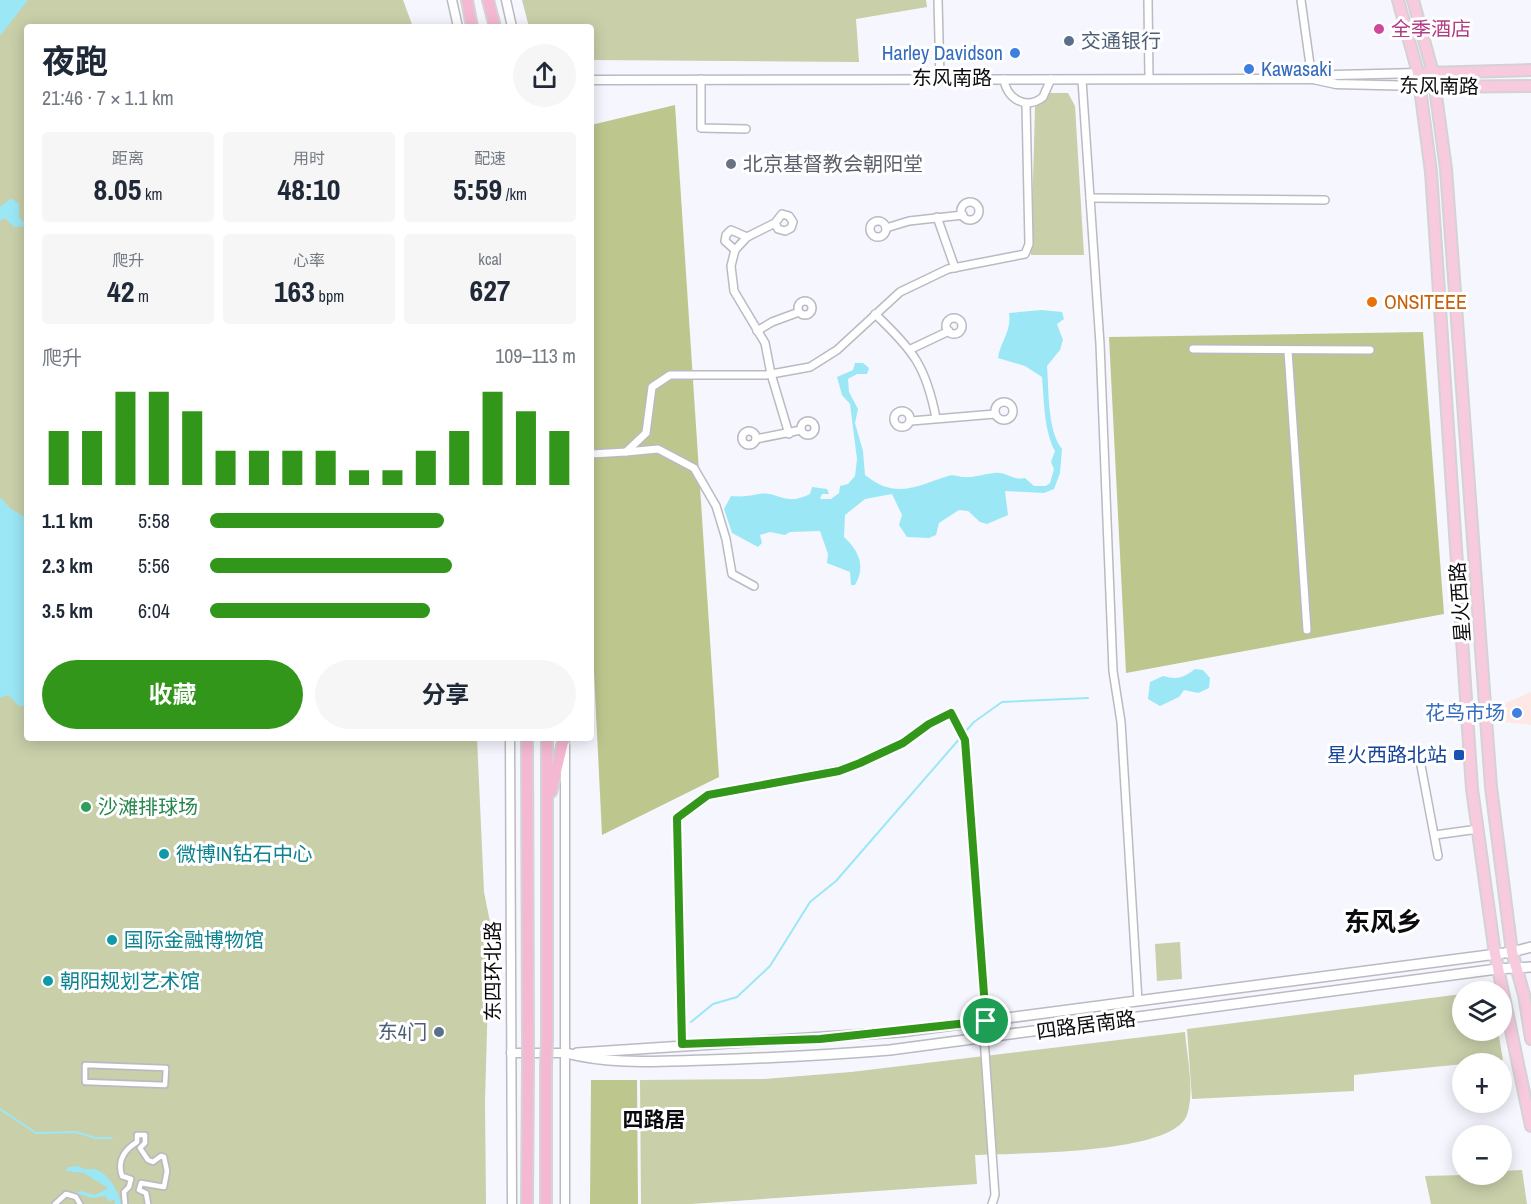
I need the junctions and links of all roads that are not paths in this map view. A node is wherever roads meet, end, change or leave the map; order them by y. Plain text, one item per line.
1 (452, 0) edge
2 (467, 0) edge
3 (488, 0) edge
4 (492, 0) edge
5 (506, 0) edge
6 (938, 0) edge
7 (1148, 0) edge
8 (1301, 0) edge
9 (1398, 0) edge
10 (1413, 0) edge
11 (492, 15) junction
12 (457, 24) edge
13 (471, 24) edge
14 (494, 24) edge
15 (511, 24) edge
16 (1531, 70) edge
17 (1433, 73) junction
18 (1418, 74) junction
19 (940, 78) junction
20 (701, 79) junction
21 (1004, 79) junction
22 (1051, 79) junction
23 (1312, 79) junction
24 (594, 80) edge
25 (1082, 80) junction
26 (1149, 80) junction
27 (1420, 86) junction
28 (1531, 86) edge
29 (1434, 87) junction
30 (1026, 104) junction
31 (746, 129) dead end
32 (1090, 198) junction
33 (1325, 201) dead end
34 (963, 215) dead end
35 (937, 217) junction
36 (775, 223) dead end
37 (886, 228) dead end
38 (747, 237) junction
39 (735, 250) junction
40 (955, 268) junction
41 (799, 312) dead end
42 (875, 314) junction
43 (757, 331) junction
44 (949, 331) dead end
45 (911, 349) junction
46 (1192, 349) dead end
47 (1370, 350) dead end
48 (1288, 351) junction
49 (771, 375) junction
50 (995, 414) dead end
51 (936, 418) junction
52 (911, 421) dead end
53 (801, 430) dead end
54 (789, 434) junction
55 (756, 439) dead end
56 (626, 452) junction
57 (594, 454) edge
58 (754, 586) dead end
59 (1307, 630) dead end
60 (510, 741) edge
61 (527, 741) edge
62 (547, 741) edge
63 (563, 741) edge
64 (564, 741) edge
65 (1419, 755) dead end
66 (547, 810) junction
67 (1478, 829) junction
68 (1435, 836) junction
69 (1438, 856) dead end
70 (1531, 947) edge
71 (1512, 952) junction
72 (1494, 954) junction
73 (1516, 967) junction
74 (1531, 967) edge
75 (1497, 969) junction
76 (1138, 1001) junction
77 (986, 1021) junction
78 (984, 1038) junction
79 (1531, 1039) edge
80 (682, 1044) junction
81 (511, 1053) junction
82 (566, 1053) junction
83 (86, 1065) joint
84 (1531, 1126) edge
85 (55, 1204) edge
86 (80, 1204) edge
87 (125, 1204) edge
88 (148, 1204) edge
89 (512, 1204) edge
90 (528, 1204) edge
91 (546, 1204) edge
92 (565, 1204) edge
93 (992, 1204) edge

1 - 12 street
2 - 13 highway
3 - 11 highway
4 - 11 highway
5 - 15 street
6 - 19 street
7 - 26 street
8 - 23 street
9 - 18 main road, 星火西路
10 - 17 main road, 星火西路
11 - 14 highway
16 - 17 main road, 东风南路
17 - 18 main road, 东风南路
17 - 29 main road, 星火西路
18 - 23 street, 东风南路
18 - 27 main road, 星火西路
19 - 20 street, 东风南路
19 - 21 street, 东风南路
20 - 24 street, 东风南路
20 - 31 street
21 - 22 street, 东风南路
21 - 30 street
22 - 25 street, 东风南路
22 - 30 street
23 - 26 street, 东风南路
23 - 27 street, 东风南路
25 - 26 street, 东风南路
25 - 32 street
27 - 29 main road, 东风南路
27 - 67 main road, 星火西路
28 - 29 main road, 东风南路
29 - 71 main road, 星火西路
30 - 40 street
32 - 33 street
32 - 76 street
34 - 35 street
35 - 37 street
35 - 40 street
36 - 38 street
38 - 39 street
38 - 39 street
39 - 43 street
40 - 42 street
41 - 43 street
42 - 45 street
42 - 49 street
43 - 49 street
44 - 45 street
45 - 51 street
46 - 48 street
47 - 48 street
48 - 59 street
49 - 54 street
49 - 56 street
50 - 51 street
51 - 52 street
53 - 54 street
54 - 55 street
56 - 57 street
56 - 58 street
60 - 81 street, 东四环北路
61 - 90 highway, 东四环北路, bridge
62 - 66 highway
63 - 66 highway
64 - 82 street
65 - 68 street
66 - 91 highway, bridge
67 - 68 street
67 - 72 main road, 星火西路
68 - 69 street
70 - 71 main road
71 - 72 main road
71 - 73 main road, 星火西路
72 - 75 main road, 星火西路
72 - 76 main road
73 - 74 main road, 四路居南路
73 - 75 main road, 四路居南路
73 - 79 main road, 星火西路
75 - 78 main road, 四路居南路
75 - 84 main road, 星火西路
76 - 77 main road
77 - 78 street
77 - 80 main road
77 - 80 street
78 - 82 main road, 四路居南路
78 - 93 street
80 - 82 main road
81 - 82 street
81 - 89 street, 东四环北路
82 - 92 street
83 - 83 street
85 - 86 street
87 - 88 street

